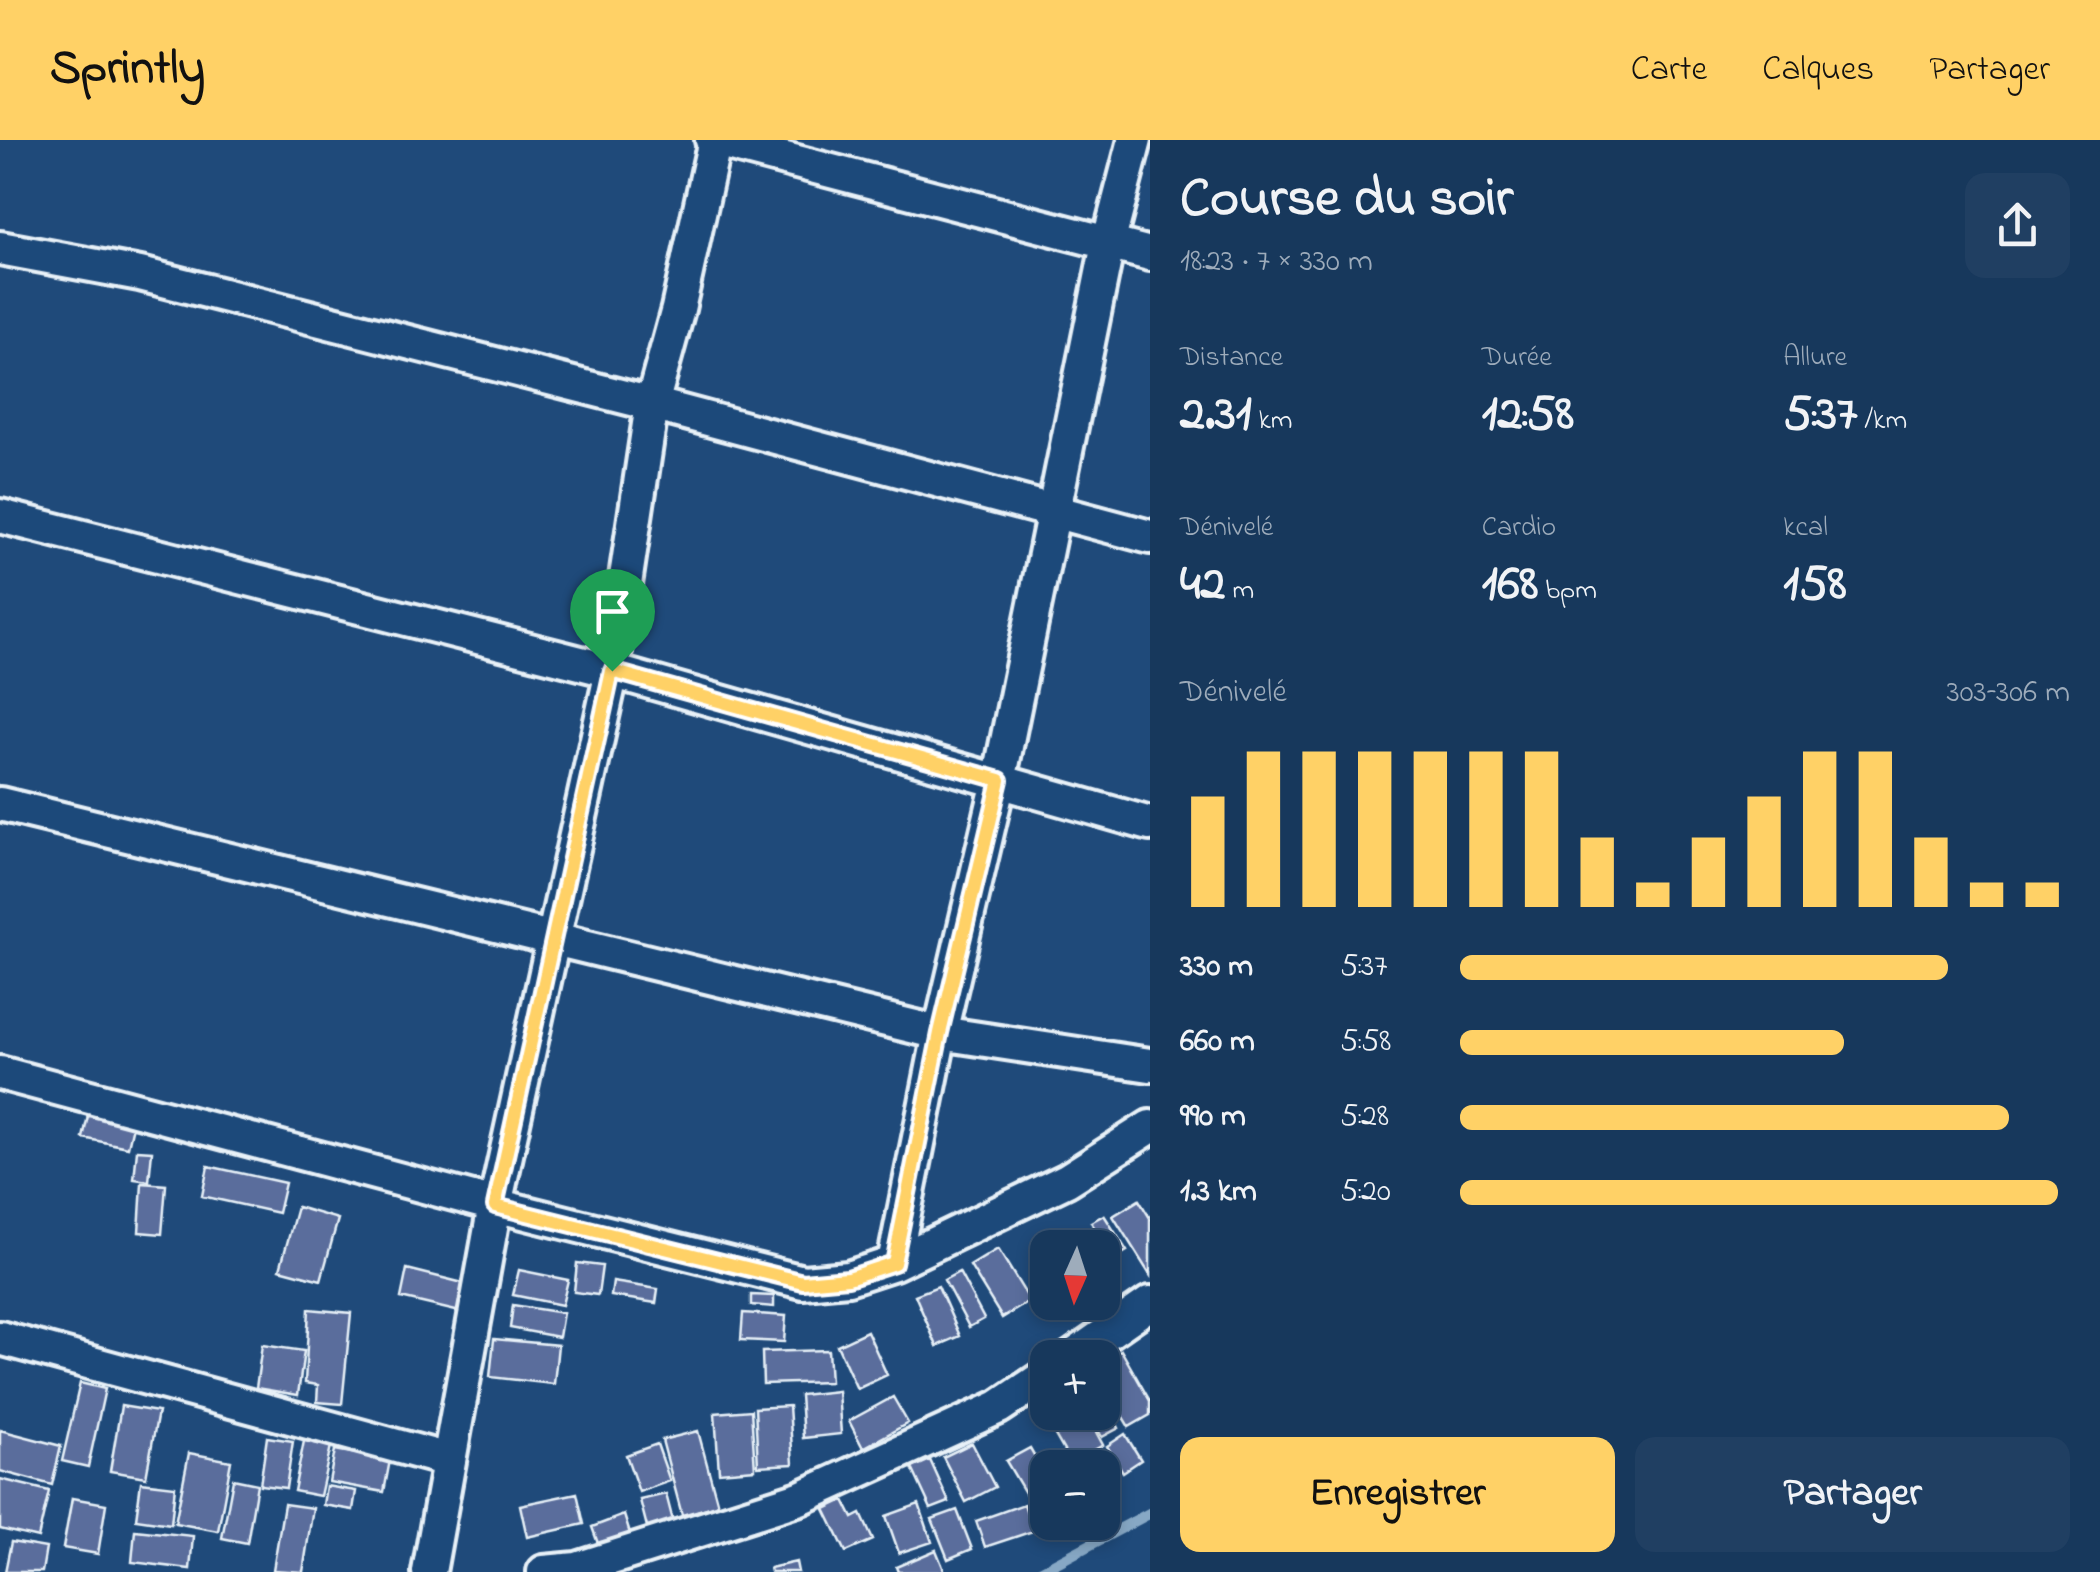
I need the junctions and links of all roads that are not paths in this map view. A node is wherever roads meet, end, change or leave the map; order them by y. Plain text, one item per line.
1 (714, 140) edge
2 (1134, 140) edge
3 (1108, 244) junction
4 (0, 248) edge
5 (1150, 254) edge
6 (652, 404) junction
7 (1055, 512) junction
8 (0, 516) edge
9 (1150, 537) edge
10 (612, 671) junction
11 (1000, 780) junction
12 (0, 804) edge
13 (1150, 824) edge
14 (554, 940) junction
15 (940, 1033) junction
16 (1150, 1065) edge
17 (0, 1074) edge
18 (1150, 1127) edge
19 (495, 1206) junction
20 (894, 1263) junction
21 (1150, 1303) edge
22 (0, 1338) edge
23 (1097, 1340) edge
24 (1030, 1386) edge
25 (448, 1460) junction
26 (566, 1571) edge
27 (429, 1572) edge

1 - 3 street
1 - 6 street
2 - 3 street
3 - 5 street
3 - 7 street
4 - 6 street
6 - 7 street
6 - 10 street
7 - 9 street
7 - 11 street
8 - 10 street
10 - 11 street
10 - 14 street
11 - 13 street
11 - 15 street
12 - 14 street
14 - 15 street
14 - 19 street
15 - 16 street
15 - 20 street
17 - 19 street
18 - 20 street
19 - 20 street
19 - 25 street
21 - 23 street
22 - 25 street
24 - 26 street
25 - 27 street

